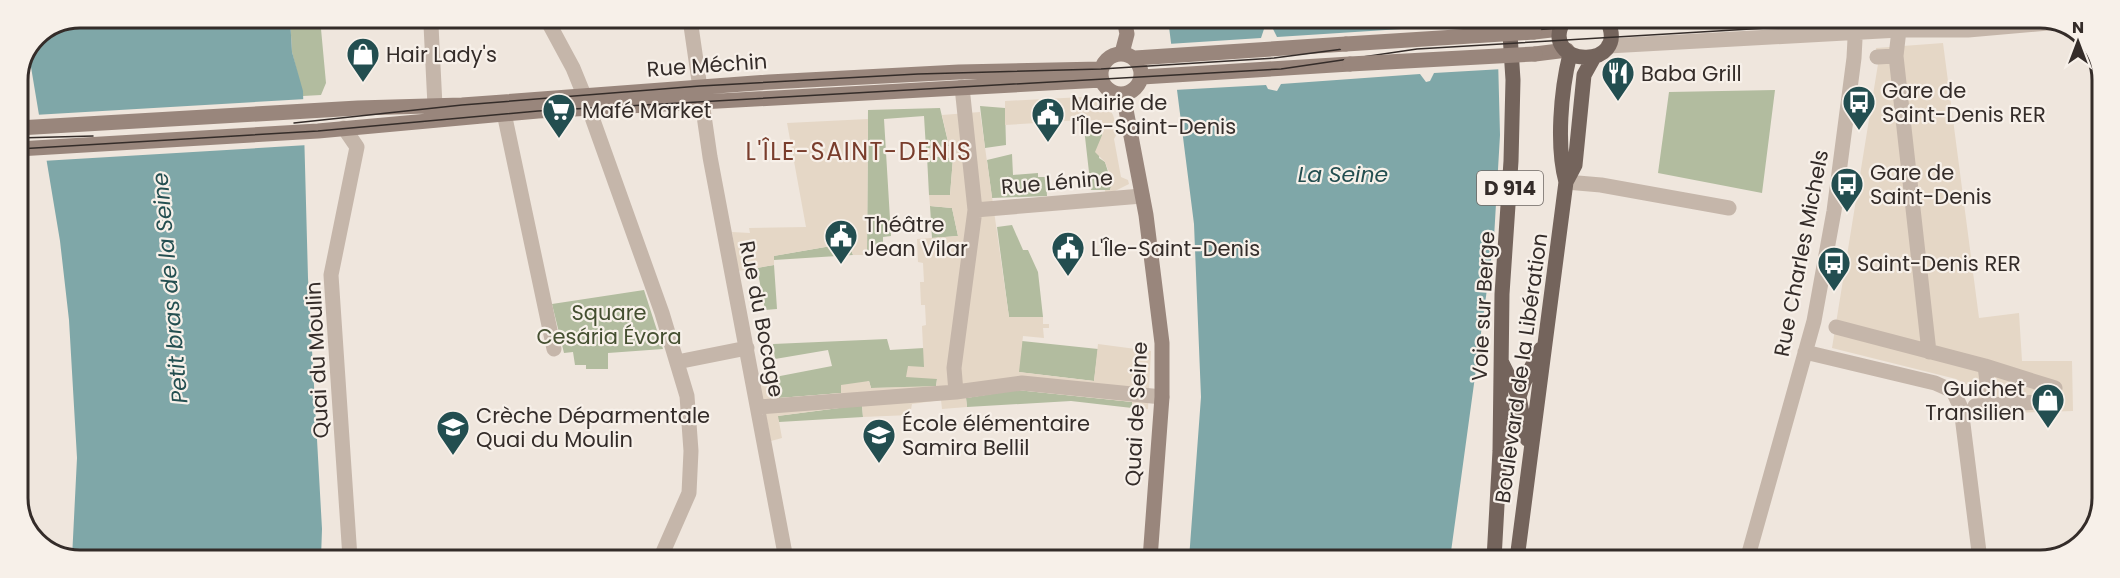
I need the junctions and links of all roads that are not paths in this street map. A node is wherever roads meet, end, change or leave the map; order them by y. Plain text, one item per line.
1 (431, 28) edge
2 (551, 28) edge
3 (691, 28) edge
4 (1126, 28) edge
5 (1510, 28) edge
6 (1548, 28) edge
7 (1562, 28) edge
8 (1611, 28) edge
9 (1831, 28) edge
10 (1856, 28) edge
11 (1878, 28) edge
12 (1991, 28) edge
13 (1899, 30) junction
14 (1608, 46) junction
15 (1568, 52) junction
16 (1129, 56) junction
17 (1896, 56) junction
18 (1594, 57) junction
19 (1877, 57) dead end
20 (1102, 74) junction
21 (1142, 77) junction
22 (962, 87) junction
23 (701, 94) junction
24 (1123, 94) junction
25 (586, 102) junction
26 (435, 106) junction
27 (504, 113) junction
28 (28, 127) edge
29 (344, 128) junction
30 (28, 148) edge
31 (1566, 182) junction
32 (1142, 196) junction
33 (1729, 208) dead end
34 (975, 210) junction
35 (1836, 327) dead end
36 (1546, 338) junction
37 (747, 348) junction
38 (554, 349) dead end
39 (1805, 352) junction
40 (1929, 352) junction
41 (1500, 357) junction
42 (677, 362) junction
43 (1985, 366) junction
44 (2055, 388) dead end
45 (956, 392) junction
46 (1162, 397) junction
47 (1519, 397) junction
48 (2038, 402) dead end
49 (758, 407) junction
50 (1500, 451) junction
51 (1530, 453) junction
52 (349, 550) edge
53 (664, 550) edge
54 (784, 550) edge
55 (1151, 550) edge
56 (1495, 550) edge
57 (1518, 550) edge
58 (1750, 550) edge
59 (1979, 550) edge

1 - 26 street
2 - 25 street
3 - 23 street, Rue du Bocage
4 - 16 main road
5 - 41 main road, Voie sur Berge / D 914
6 - 16 main road, bridge
7 - 15 main road
8 - 14 main road
9 - 14 street
10 - 39 street, Rue Charles Michels
11 - 13 street
12 - 13 street
13 - 17 street
14 - 18 main road
15 - 18 main road
15 - 21 main road, bridge
15 - 31 main road, Boulevard de la Libération / D 914
16 - 20 main road
16 - 21 main road
17 - 19 street
17 - 40 street
18 - 31 main road, Boulevard de la Libération / D 914
20 - 22 main road, Rue Méchin
20 - 23 main road, Rue Méchin
20 - 24 main road
21 - 24 main road
22 - 23 main road, Rue Méchin
22 - 34 street
23 - 25 main road, Rue Méchin
23 - 37 street, Rue du Bocage
24 - 32 main road, Quai de Seine
25 - 26 main road, Rue Méchin
25 - 27 main road, Rue Méchin
25 - 42 street
26 - 28 main road, Rue Méchin
27 - 29 main road, Rue Méchin
27 - 38 street
29 - 30 main road, Rue Méchin
29 - 52 street, Quai du Moulin
31 - 33 street
31 - 36 main road, Boulevard de la Libération / D 914
32 - 34 street, Rue Lénine
32 - 46 main road, Quai de Seine
34 - 45 street
35 - 40 street
36 - 47 main road, D 914
36 - 51 main road, Boulevard de la Libération / D 914
37 - 42 street
37 - 49 street, Rue du Bocage
39 - 58 street, Rue Charles Michels
39 - 59 street
40 - 43 street
41 - 47 main road, D 914
41 - 50 main road, Voie sur Berge / D 914
42 - 53 street
43 - 44 street
43 - 48 street
45 - 46 street
45 - 49 street
46 - 55 main road, Quai de Seine
47 - 50 main road, D 914
47 - 51 main road, D 914
49 - 54 street, Rue du Bocage
50 - 56 main road, Boulevard de la Libération / D 914
51 - 57 main road, Boulevard de la Libération / D 914

